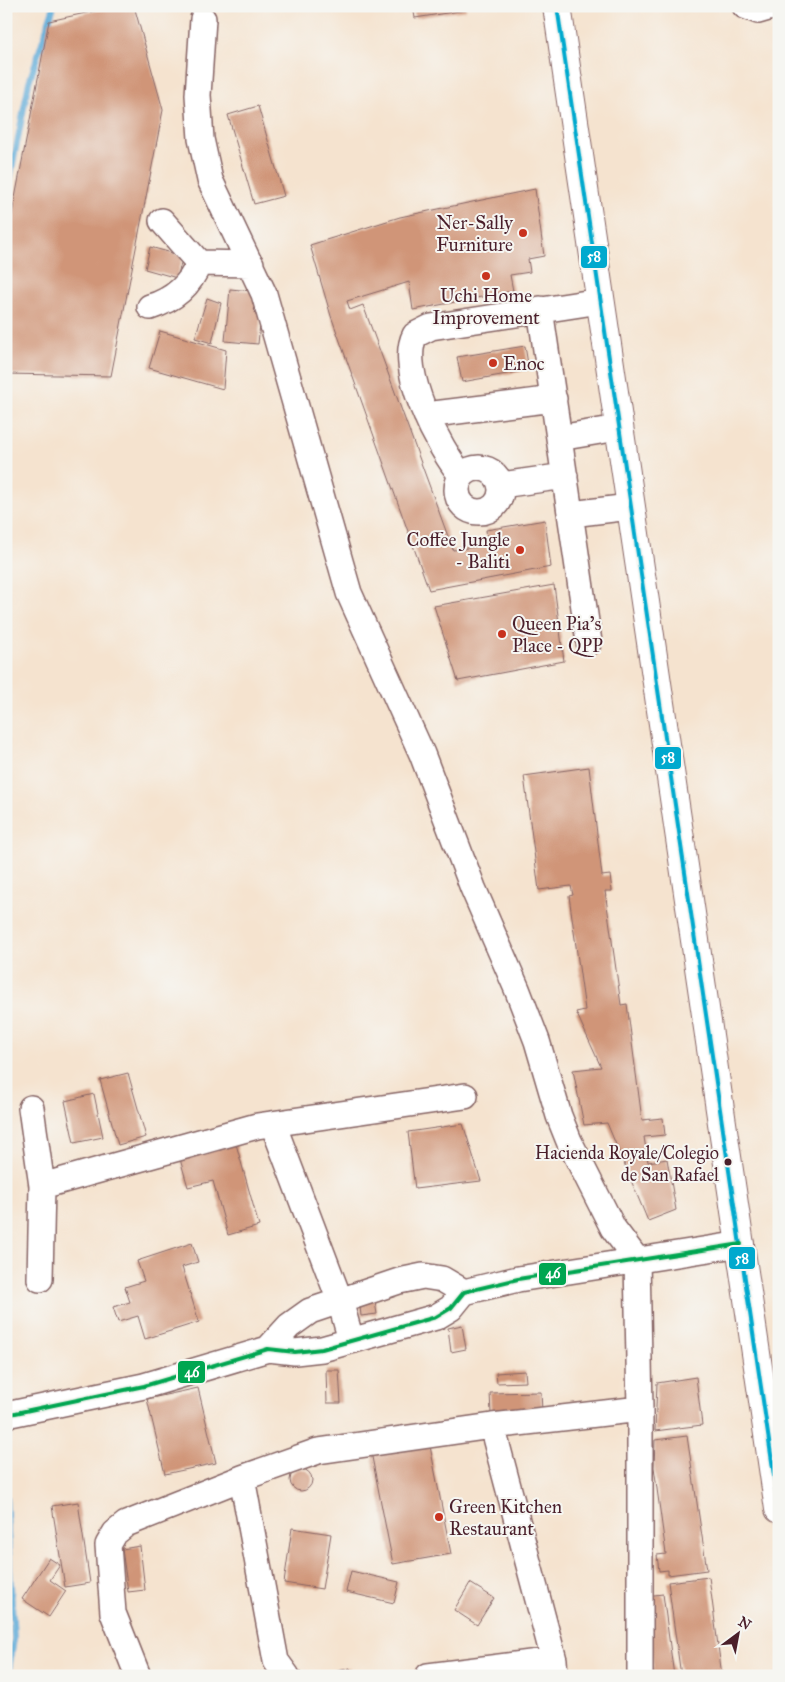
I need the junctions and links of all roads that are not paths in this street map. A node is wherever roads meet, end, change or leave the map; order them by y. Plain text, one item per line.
1 (557, 6) edge
2 (745, 6) edge
3 (775, 6) edge
4 (203, 19) dead end
5 (162, 221) dead end
6 (199, 263) junction
7 (251, 264) junction
8 (600, 300) junction
9 (150, 307) dead end
10 (540, 309) junction
11 (554, 399) junction
12 (426, 415) junction
13 (618, 428) junction
14 (559, 438) junction
15 (462, 476) junction
16 (564, 476) junction
17 (501, 485) junction
18 (630, 507) junction
19 (571, 514) junction
20 (589, 642) dead end
21 (465, 1096) dead end
22 (31, 1108) dead end
23 (273, 1124) junction
24 (42, 1186) junction
25 (741, 1244) junction
26 (637, 1260) junction
27 (40, 1279) dead end
28 (464, 1292) junction
29 (340, 1301) junction
30 (351, 1340) junction
31 (268, 1349) junction
32 (640, 1409) junction
33 (11, 1414) edge
34 (492, 1426) junction
35 (774, 1438) edge
36 (242, 1478) junction
37 (779, 1509) edge
38 (555, 1668) edge
39 (138, 1676) edge
40 (287, 1676) edge
41 (428, 1676) edge
42 (640, 1676) edge

1 - 8 highway
2 - 3 street
4 - 7 street
5 - 6 street
6 - 7 street
6 - 9 street
7 - 26 street
8 - 10 street
8 - 13 highway
10 - 11 street
10 - 12 street
11 - 12 street
11 - 14 street
12 - 15 street
13 - 14 street
13 - 18 highway
14 - 16 street
15 - 17 street
15 - 17 street
16 - 17 street
16 - 19 street
18 - 19 street
18 - 25 highway
19 - 20 street
21 - 23 street
22 - 24 street
23 - 24 street
23 - 29 street
24 - 27 street
25 - 26 street
25 - 35 highway
26 - 28 street
26 - 32 street
28 - 29 street
28 - 30 street
29 - 30 street
29 - 31 street
30 - 31 street
31 - 33 street
32 - 34 street
32 - 42 street
34 - 36 street
34 - 38 street
35 - 37 highway
36 - 39 street
36 - 40 street
38 - 41 street

